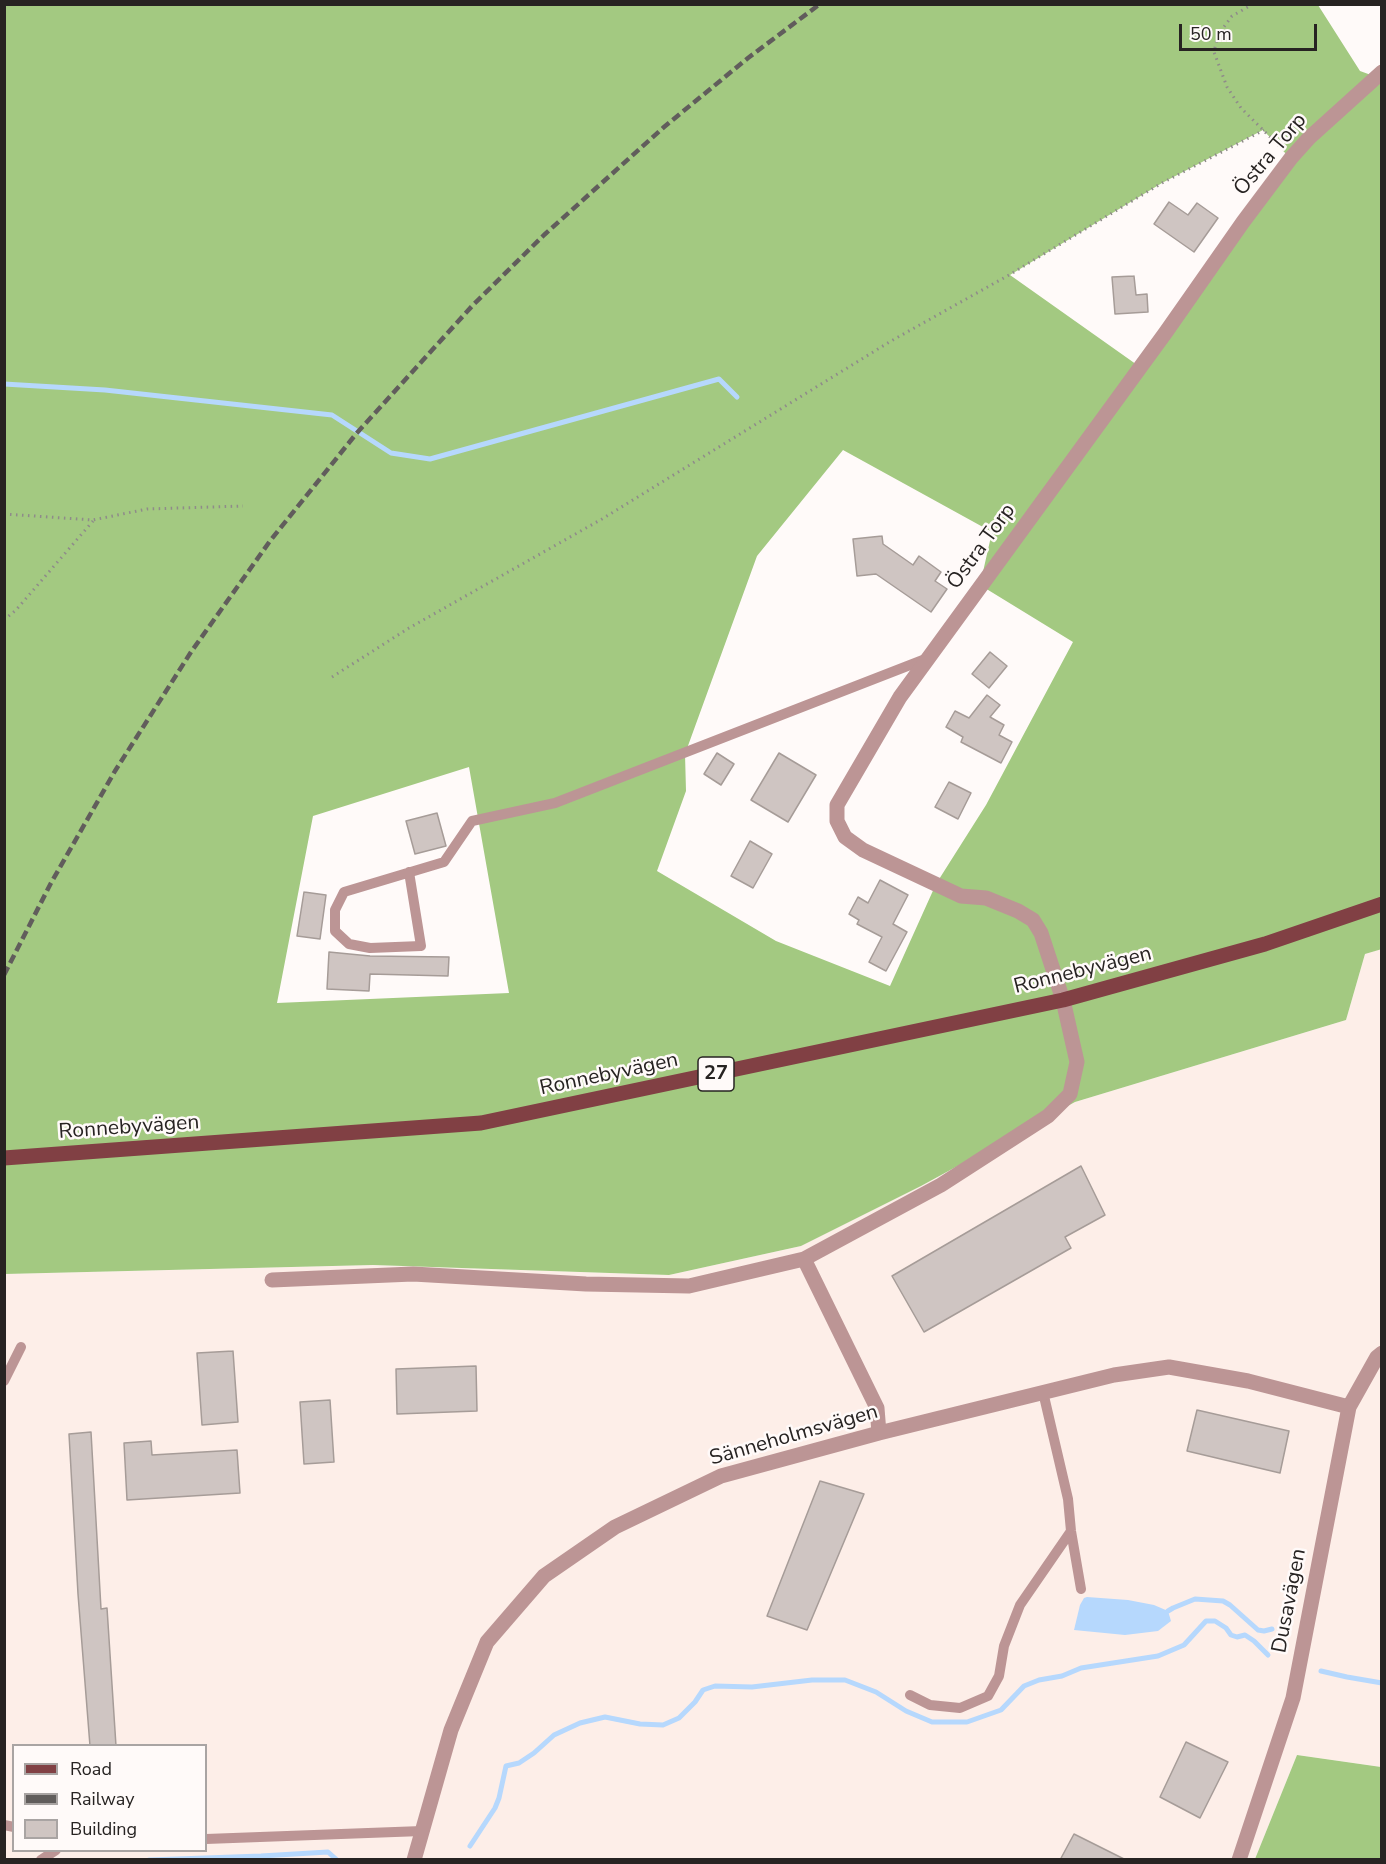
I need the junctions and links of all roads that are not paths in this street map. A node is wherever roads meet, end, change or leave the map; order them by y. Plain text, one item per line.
1 (1382, 72) edge
2 (931, 657) junction
3 (409, 872) junction
4 (1382, 904) edge
5 (1063, 1000) junction
6 (4, 1158) edge
7 (804, 1259) junction
8 (272, 1280) dead end
9 (21, 1347) dead end
10 (1382, 1353) edge
11 (4, 1381) edge
12 (1043, 1392) junction
13 (1349, 1407) junction
14 (879, 1432) junction
15 (1071, 1531) junction
16 (1081, 1589) dead end
17 (910, 1695) dead end
18 (422, 1831) junction
19 (207, 1839) edge
20 (54, 1852) edge
21 (41, 1860) edge
22 (414, 1860) edge
23 (1239, 1860) edge

1 - 2 street, Östra Torp
2 - 3 lane
2 - 5 street, Östra Torp
3 - 3 lane
4 - 5 main road, Ronnebyvägen / 27
5 - 6 main road, Ronnebyvägen / 27
5 - 7 street, Östra Torp
7 - 8 street, Östra Torp
7 - 14 street
9 - 11 lane
10 - 13 street, Dusavägen
12 - 13 street, Sänneholmsvägen
12 - 14 street, Sänneholmsvägen
12 - 15 lane
13 - 23 street, Dusavägen
14 - 18 street, Sänneholmsvägen
15 - 16 lane
15 - 17 lane
18 - 19 lane
18 - 22 street, Sänneholmsvägen
20 - 21 lane

